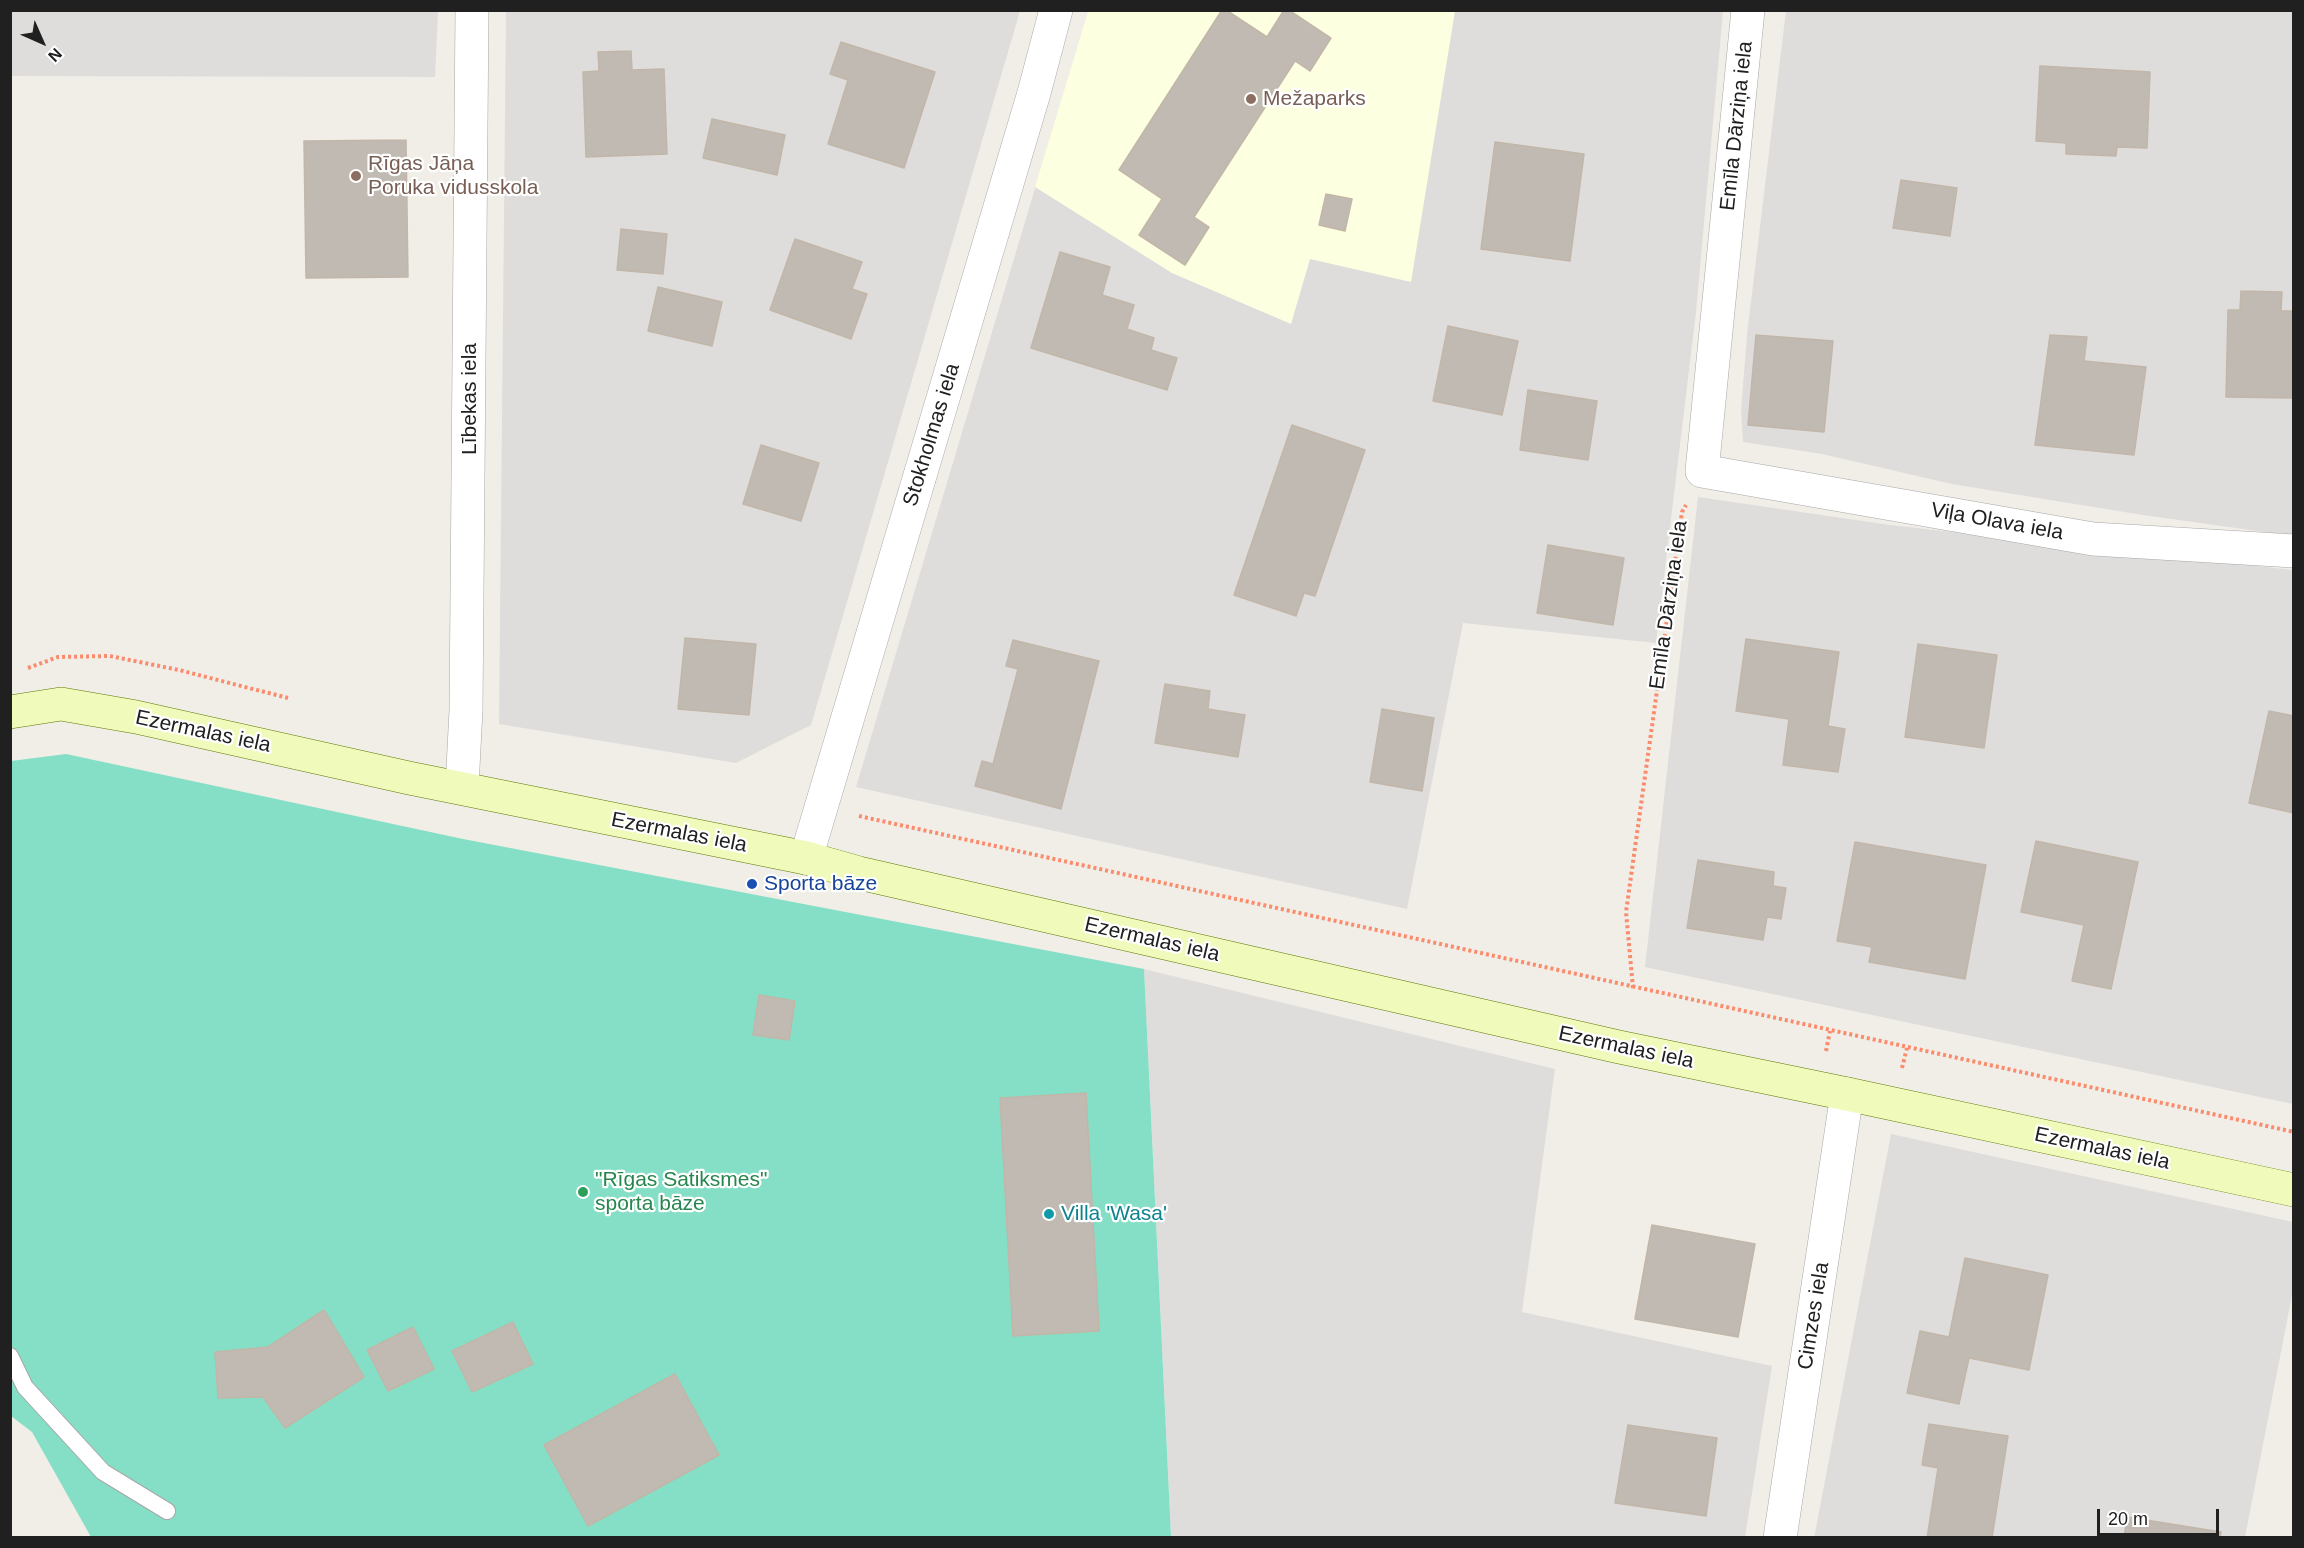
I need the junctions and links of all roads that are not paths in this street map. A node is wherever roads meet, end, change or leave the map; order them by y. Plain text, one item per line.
1 (472, 10) edge
2 (1056, 10) edge
3 (1748, 10) edge
4 (1702, 471) joint
5 (2294, 551) edge
6 (10, 712) edge
7 (462, 787) junction
8 (806, 858) junction
9 (1847, 1094) junction
10 (2294, 1190) edge
11 (10, 1356) edge
12 (167, 1511) dead end
13 (1780, 1538) edge

1 - 7 street, Lībekas iela
2 - 8 street, Stokholmas iela
3 - 4 street, Emīla Dārziņa iela
4 - 5 street, Viļa Olava iela
6 - 7 street, Ezermalas iela
7 - 8 street, Ezermalas iela
8 - 9 street, Ezermalas iela
9 - 10 street, Ezermalas iela
9 - 13 street, Cimzes iela
11 - 12 lane

